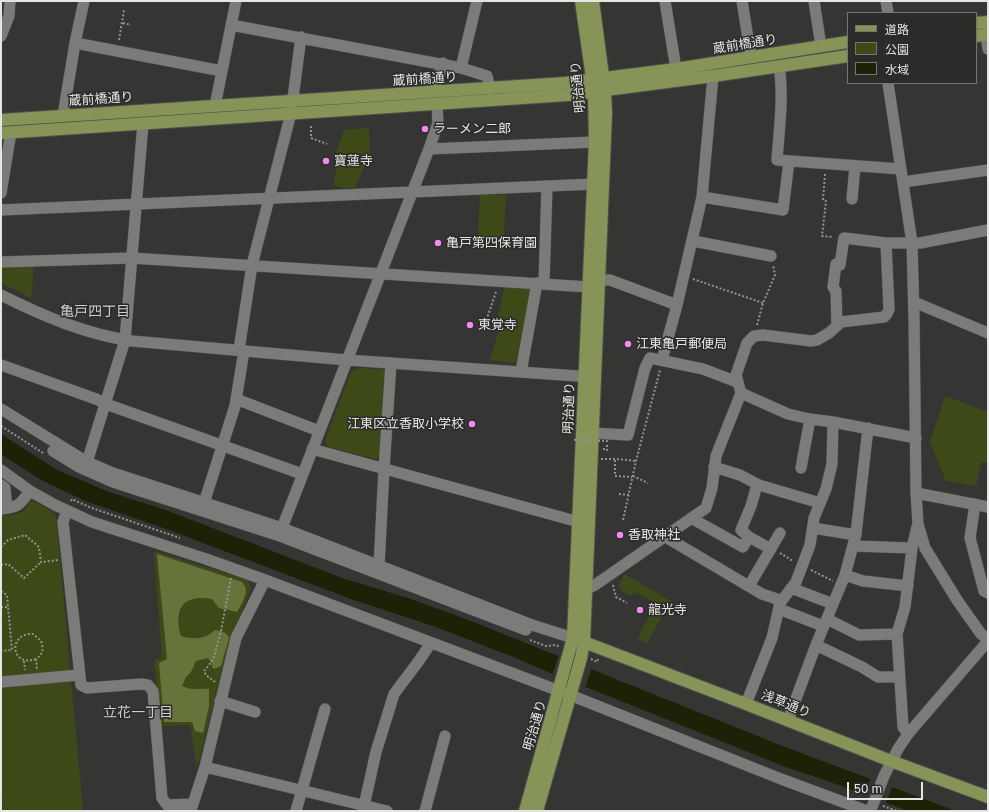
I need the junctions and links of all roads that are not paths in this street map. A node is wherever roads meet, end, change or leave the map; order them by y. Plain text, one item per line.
1 (10, 1) edge
2 (84, 1) edge
3 (236, 1) edge
4 (477, 1) edge
5 (582, 1) edge
6 (593, 1) edge
7 (665, 1) edge
8 (742, 1) edge
9 (814, 1) edge
10 (886, 1) edge
11 (888, 12) edge
12 (988, 22) edge
13 (977, 23) edge
14 (231, 25) junction
15 (983, 35) edge
16 (1, 36) edge
17 (301, 38) junction
18 (847, 42) edge
19 (75, 43) junction
20 (821, 46) junction
21 (988, 49) edge
22 (847, 56) edge
23 (750, 57) junction
24 (443, 63) junction
25 (779, 66) junction
26 (462, 68) junction
27 (676, 69) junction
28 (222, 71) junction
29 (713, 76) junction
30 (598, 79) junction
31 (888, 84) edge
32 (490, 89) junction
33 (600, 91) junction
34 (434, 92) junction
35 (293, 101) junction
36 (437, 105) junction
37 (215, 106) junction
38 (291, 113) junction
39 (63, 116) junction
40 (1, 120) edge
41 (143, 123) junction
42 (6, 132) edge
43 (595, 142) junction
44 (429, 149) junction
45 (789, 161) junction
46 (855, 166) junction
47 (901, 168) junction
48 (988, 170) edge
49 (903, 182) junction
50 (594, 184) junction
51 (546, 186) junction
52 (412, 192) junction
53 (1, 194) edge
54 (702, 197) junction
55 (269, 198) junction
56 (852, 198) dead end
57 (136, 204) junction
58 (1, 210) edge
59 (988, 230) edge
60 (693, 241) junction
61 (886, 243) junction
62 (912, 243) junction
63 (771, 256) road end
64 (131, 258) junction
65 (1, 262) edge
66 (252, 265) junction
67 (380, 273) junction
68 (540, 283) junction
69 (594, 283) junction
70 (1, 295) edge
71 (914, 302) junction
72 (677, 306) junction
73 (837, 326) junction
74 (988, 334) edge
75 (125, 340) junction
76 (241, 351) junction
77 (347, 360) junction
78 (662, 360) junction
79 (391, 362) junction
80 (1, 365) edge
81 (521, 372) junction
82 (590, 377) junction
83 (737, 382) junction
84 (741, 393) junction
85 (236, 399) junction
86 (106, 404) junction
87 (1, 409) edge
88 (1, 418) edge
89 (810, 419) junction
90 (833, 422) junction
91 (868, 428) junction
92 (319, 431) junction
93 (592, 433) junction
94 (916, 438) junction
95 (222, 445) junction
96 (312, 449) junction
97 (87, 462) junction
98 (714, 467) junction
99 (801, 468) dead end
100 (384, 469) junction
101 (1, 470) edge
102 (302, 474) junction
103 (1, 485) edge
104 (757, 485) junction
105 (30, 490) junction
106 (916, 493) junction
107 (204, 503) junction
108 (820, 503) junction
109 (975, 504) junction
110 (69, 507) junction
111 (988, 507) edge
112 (4, 509) edge
113 (691, 518) junction
114 (579, 522) junction
115 (918, 524) junction
116 (282, 528) junction
117 (813, 528) junction
118 (780, 533) dead end
119 (664, 536) junction
120 (749, 537) junction
121 (854, 540) junction
122 (912, 548) junction
123 (771, 549) junction
124 (379, 566) junction
125 (845, 576) junction
126 (265, 580) junction
127 (749, 586) junction
128 (908, 586) junction
129 (791, 588) junction
130 (587, 589) junction
131 (988, 593) edge
132 (833, 604) junction
133 (780, 606) junction
134 (825, 623) junction
135 (897, 634) junction
136 (988, 642) edge
137 (431, 643) junction
138 (575, 645) junction
139 (816, 645) junction
140 (79, 675) junction
141 (899, 678) junction
142 (1, 682) edge
143 (565, 690) junction
144 (220, 701) junction
145 (746, 704) junction
146 (325, 709) dead end
147 (255, 712) dead end
148 (788, 720) junction
149 (908, 734) junction
150 (445, 736) dead end
151 (891, 761) junction
152 (205, 767) junction
153 (302, 791) junction
154 (988, 797) edge
155 (364, 806) junction
156 (192, 807) edge
157 (870, 810) edge
158 (296, 811) edge
159 (387, 811) edge
160 (425, 811) edge
161 (525, 811) edge
162 (537, 811) edge

1 - 16 street
2 - 19 street
3 - 14 street
4 - 26 street
5 - 30 main road, 明治通り
6 - 30 main road, 明治通り
7 - 27 street
8 - 23 street
9 - 20 street
10 - 11 street
12 - 13 main road
14 - 17 street
14 - 28 street
15 - 21 street
17 - 24 street
17 - 35 street
18 - 20 main road, 蔵前橋通り
19 - 28 street
19 - 39 street
20 - 23 main road, 蔵前橋通り
22 - 25 main road, 蔵前橋通り
23 - 27 main road, 蔵前橋通り
24 - 26 street
24 - 34 street
25 - 29 main road, 蔵前橋通り
25 - 45 street
26 - 32 street
27 - 30 main road, 蔵前橋通り
28 - 37 street
29 - 33 main road, 蔵前橋通り
29 - 54 street
30 - 32 main road, 蔵前橋通り
30 - 33 main road, 明治通り
31 - 47 street
32 - 34 main road, 蔵前橋通り
33 - 36 main road, 蔵前橋通り
33 - 43 main road, 明治通り
33 - 69 main road, 明治通り
34 - 35 main road, 蔵前橋通り
35 - 37 main road, 蔵前橋通り
35 - 38 street
36 - 38 main road, 蔵前橋通り
36 - 44 street
37 - 39 main road, 蔵前橋通り
38 - 41 main road, 蔵前橋通り
38 - 55 street
39 - 40 main road, 蔵前橋通り
41 - 42 main road, 蔵前橋通り
41 - 57 street
42 - 53 street
43 - 44 street
43 - 50 main road, 明治通り
44 - 52 street
45 - 46 street
45 - 54 street
46 - 47 street
46 - 56 street
47 - 49 street
48 - 49 street
49 - 62 street
50 - 51 street
50 - 69 main road, 明治通り
51 - 52 street
51 - 68 street
52 - 55 street
52 - 67 street
54 - 60 street
55 - 57 street
55 - 66 street
57 - 58 street
57 - 64 street
59 - 62 street
60 - 63 street
60 - 72 street
61 - 62 street
61 - 73 street
61 - 73 street
62 - 71 street
64 - 65 street
64 - 66 street
64 - 75 street
66 - 67 street
66 - 76 street
67 - 68 street
67 - 77 street
68 - 69 street
68 - 81 street
69 - 72 street
69 - 82 main road, 明治通り
70 - 75 street
71 - 74 street
71 - 94 street
72 - 78 street
73 - 83 street
75 - 76 street
75 - 86 street
76 - 77 street
76 - 85 street
77 - 79 street
77 - 92 street
78 - 83 street
78 - 93 street
79 - 81 street
79 - 100 street
80 - 86 street
81 - 82 street
82 - 93 main road, 明治通り
82 - 114 main road, 明治通り
83 - 84 street
84 - 89 street
84 - 98 street
85 - 92 street
85 - 95 street
86 - 95 street
86 - 97 street
87 - 97 street
88 - 138 street
89 - 90 street
89 - 99 street
90 - 91 street
90 - 108 street
91 - 94 street
91 - 121 street
92 - 96 street
93 - 130 main road, 明治通り
94 - 106 street
95 - 102 street
95 - 107 street
96 - 100 street
96 - 102 street
97 - 107 street
98 - 104 street
98 - 113 street
100 - 114 street
100 - 124 street
101 - 105 street
102 - 116 street
103 - 112 street
104 - 108 street
104 - 120 street
105 - 110 street
105 - 112 street
106 - 109 street
106 - 115 street
107 - 116 street
108 - 117 street
109 - 111 street
109 - 131 street
110 - 126 street
110 - 140 street
113 - 119 street
113 - 120 street
114 - 138 main road, 明治通り
115 - 122 street
115 - 136 street
116 - 124 street
117 - 121 street
117 - 129 street
118 - 123 street
119 - 127 street
119 - 130 street
120 - 123 street
121 - 122 street
121 - 125 street
122 - 128 street
123 - 127 street
124 - 138 street
125 - 128 street
125 - 132 street
126 - 137 street
126 - 144 street
127 - 133 street
128 - 135 street
129 - 132 street
129 - 133 street
130 - 138 main road, 明治通り
132 - 134 street
133 - 134 street
133 - 145 street
134 - 135 street
134 - 139 street
135 - 141 street
136 - 149 street
137 - 143 street
137 - 155 street
138 - 143 main road, 明治通り
138 - 143 main road, 明治通り
138 - 145 main road, 浅草通り
139 - 141 street
139 - 148 street
140 - 142 street
140 - 156 street
141 - 149 street
143 - 157 street
143 - 161 main road, 明治通り
143 - 162 main road, 明治通り
144 - 147 street
144 - 152 street
145 - 148 main road, 浅草通り
146 - 153 street
148 - 151 main road, 浅草通り
149 - 151 street
150 - 160 street
151 - 154 main road, 浅草通り
151 - 157 street, bridge
152 - 153 street
152 - 156 street
153 - 155 street
153 - 158 street
155 - 159 street

